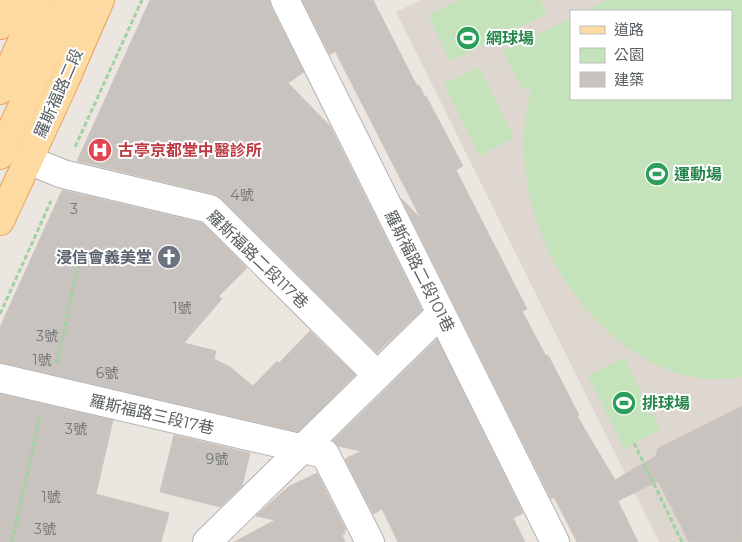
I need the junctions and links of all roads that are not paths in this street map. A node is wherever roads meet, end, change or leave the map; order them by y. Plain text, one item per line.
1 (12, 0) edge
2 (42, 0) edge
3 (71, 0) edge
4 (100, 0) edge
5 (284, 0) edge
6 (0, 25) edge
7 (63, 85) junction
8 (0, 90) edge
9 (3, 149) edge
10 (28, 160) junction
11 (0, 221) edge
12 (441, 313) junction
13 (377, 375) junction
14 (0, 378) edge
15 (304, 448) junction
16 (207, 542) edge
17 (370, 542) edge
18 (555, 542) edge

1 - 6 main road
2 - 8 main road
3 - 9 main road
4 - 7 main road, 羅斯福路二段
5 - 12 lane, 羅斯福路二段101巷
7 - 9 main road
7 - 10 main road, 羅斯福路二段
10 - 11 main road, 羅斯福路二段
10 - 13 lane, 羅斯福路二段117巷
12 - 13 lane
12 - 18 lane, 羅斯福路二段101巷
13 - 15 lane
14 - 15 lane, 羅斯福路三段17巷
15 - 16 lane
15 - 17 lane, 羅斯福路三段17巷

